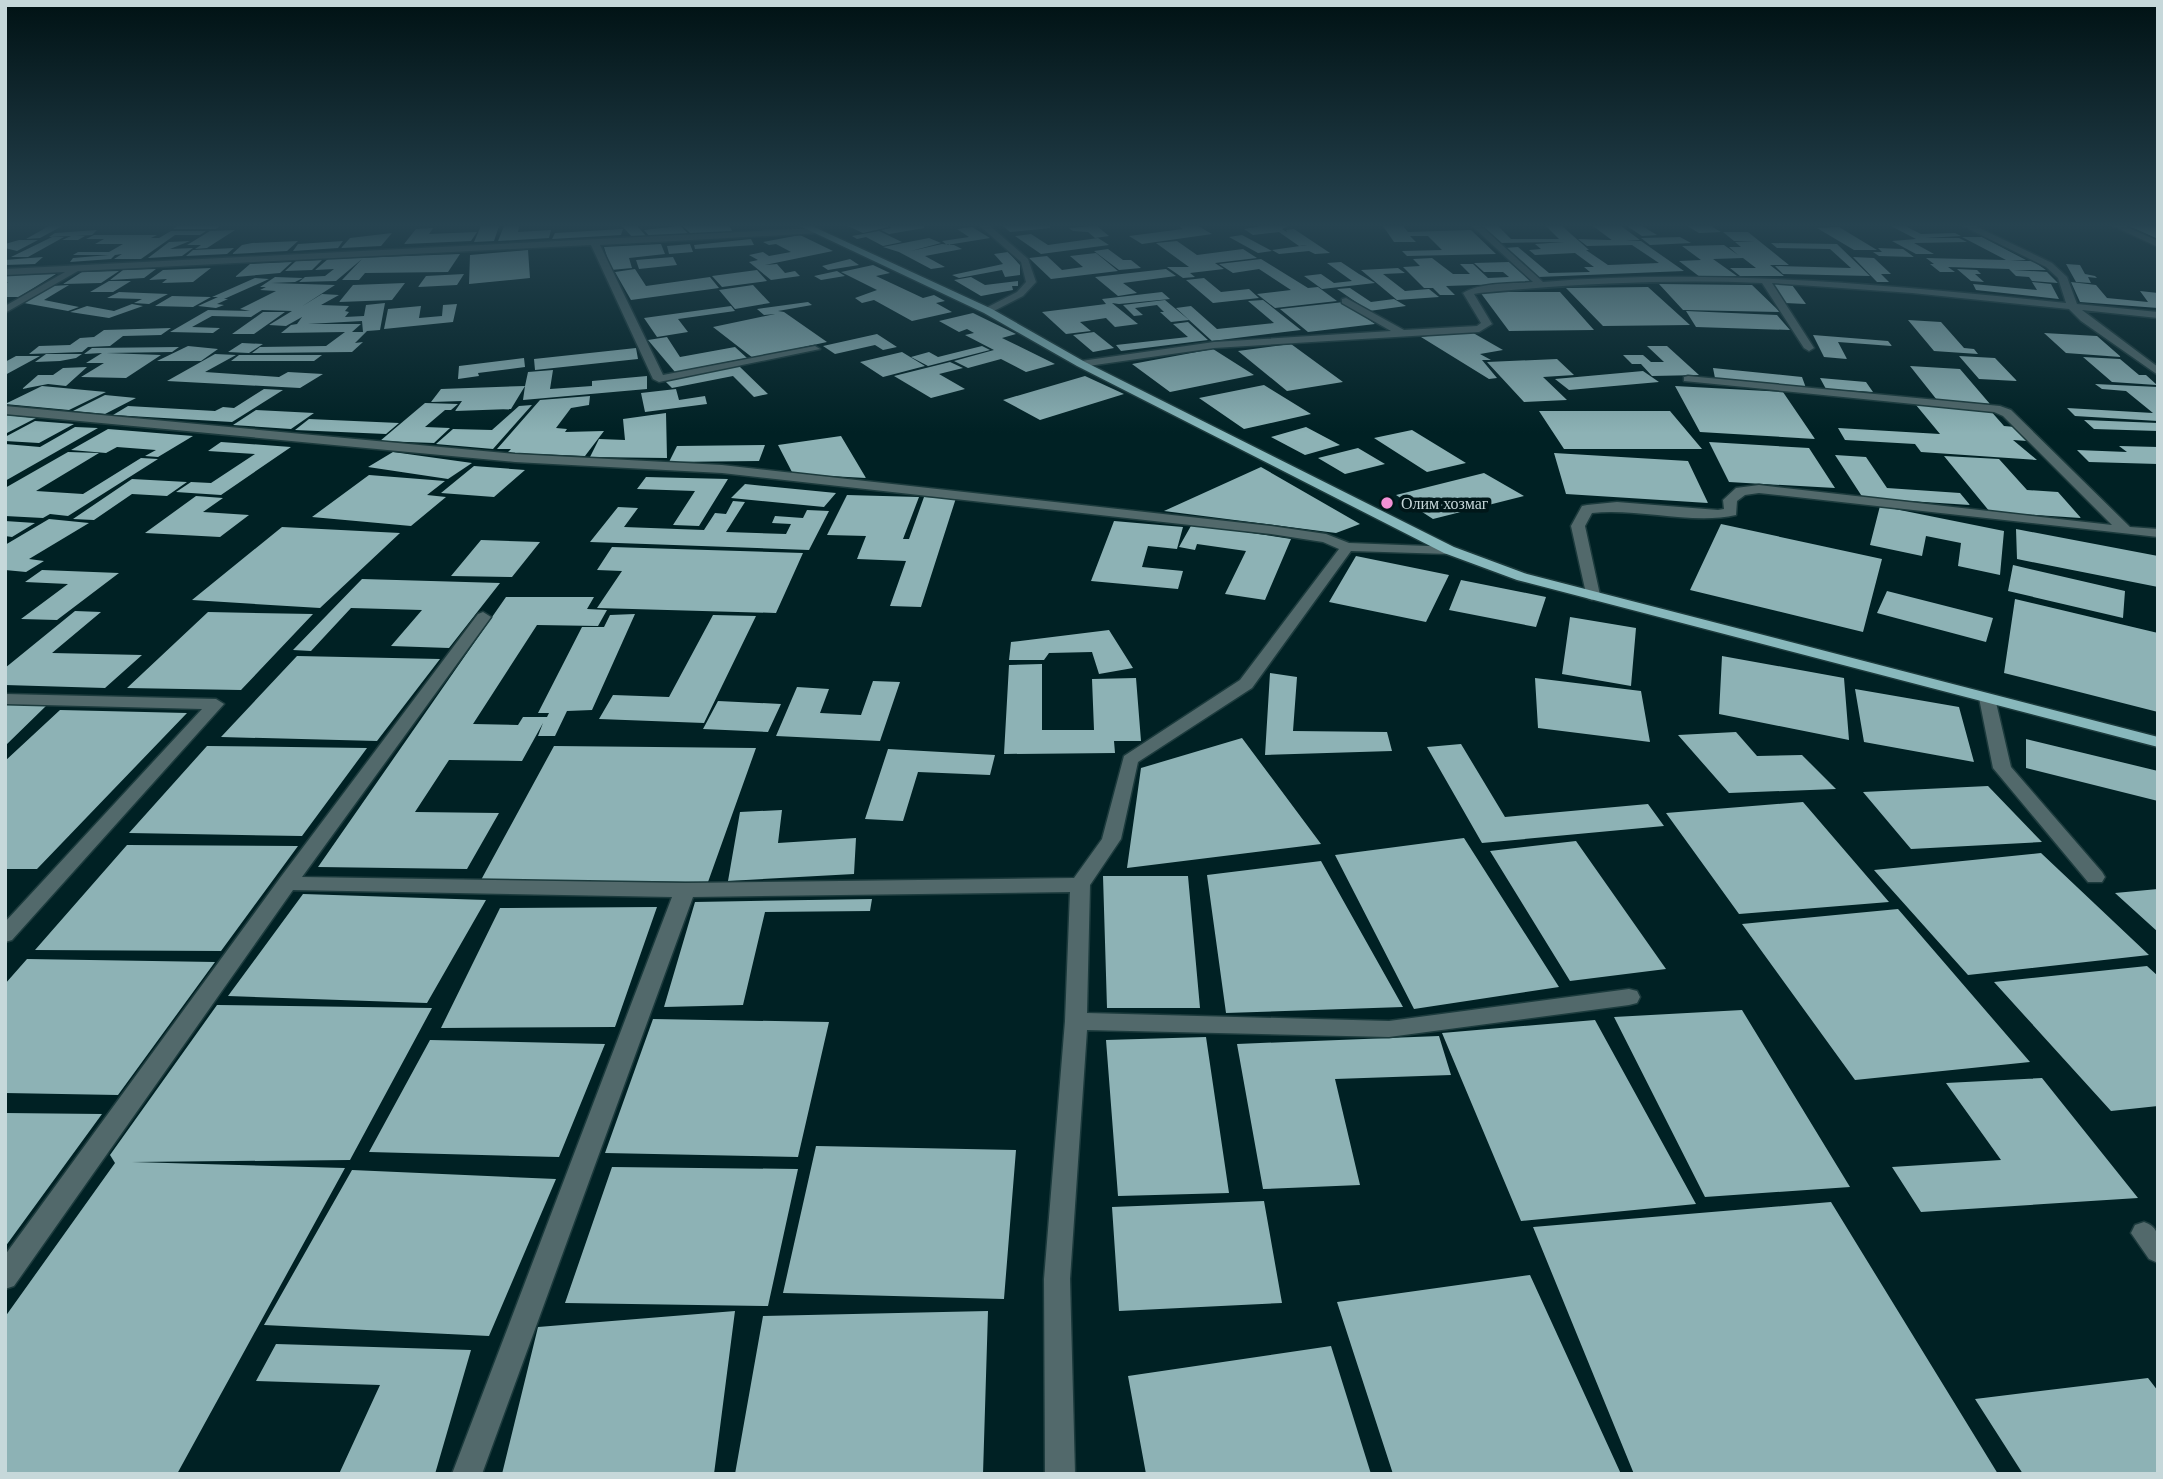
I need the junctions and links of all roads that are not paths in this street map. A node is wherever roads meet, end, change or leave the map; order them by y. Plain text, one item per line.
1 (31, 295) edge
2 (619, 295) edge
3 (954, 295) edge
4 (1018, 295) edge
5 (1469, 295) edge
6 (1775, 295) edge
7 (1936, 295) edge
8 (2069, 295) edge
9 (1346, 301) dead end
10 (2073, 307) junction
11 (5, 310) edge
12 (988, 311) junction
13 (2158, 315) edge
14 (1405, 335) junction
15 (1809, 348) dead end
16 (815, 349) dead end
17 (1081, 364) junction
18 (2158, 372) edge
19 (1688, 379) dead end
20 (5, 410) edge
21 (2126, 531) junction
22 (2158, 533) edge
23 (1348, 547) junction
24 (1449, 550) junction
25 (1591, 595) junction
26 (483, 617) dead end
27 (1987, 698) junction
28 (5, 699) edge
29 (2158, 742) edge
30 (2095, 877) dead end
31 (287, 883) junction
32 (1080, 885) junction
33 (685, 890) junction
34 (5, 935) edge
35 (1629, 996) dead end
36 (1076, 1021) junction
37 (5, 1277) edge
38 (467, 1474) edge
39 (1060, 1474) edge

1 - 11 street
2 - 16 street
3 - 12 main road
4 - 12 street
5 - 14 street
6 - 15 street
7 - 10 street
8 - 10 street
9 - 14 street
10 - 13 street
10 - 18 street
12 - 17 main road
14 - 17 street
17 - 24 main road
19 - 21 street
20 - 23 street
21 - 22 street
21 - 25 street
23 - 24 street
23 - 32 street
24 - 25 main road
25 - 27 main road
26 - 31 street
27 - 29 main road
27 - 30 street
28 - 34 street
31 - 33 street
31 - 37 street
32 - 33 street
32 - 36 street
33 - 38 street
35 - 36 street
36 - 39 street

